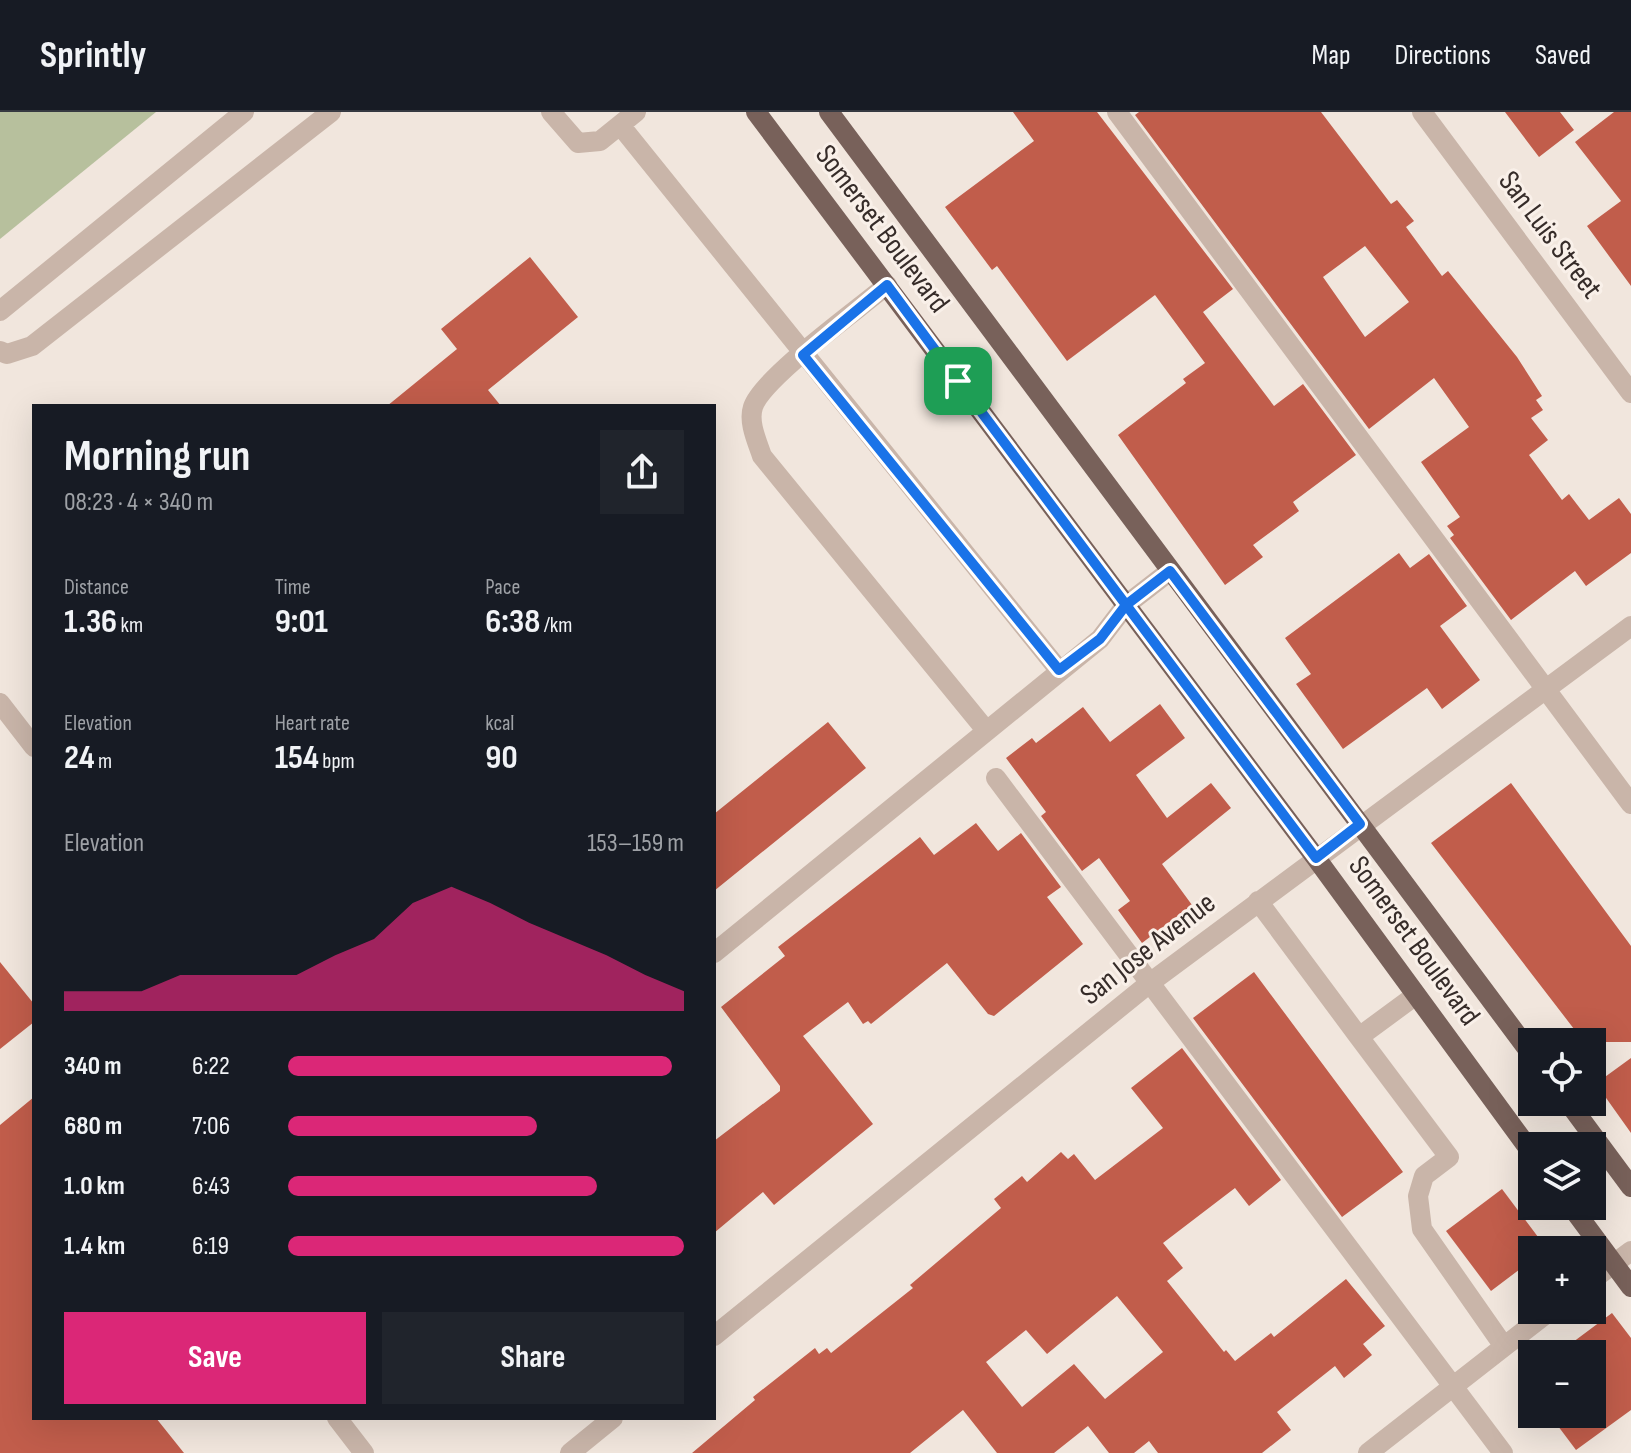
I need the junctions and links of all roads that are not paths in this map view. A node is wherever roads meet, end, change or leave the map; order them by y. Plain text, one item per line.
1 (244, 112) edge
2 (331, 112) edge
3 (551, 112) edge
4 (756, 112) edge
5 (829, 112) edge
6 (1117, 112) edge
7 (1422, 112) edge
8 (628, 118) edge
9 (887, 285) junction
10 (0, 311) edge
11 (0, 351) edge
12 (803, 355) junction
13 (1631, 393) edge
14 (1170, 571) junction
15 (1126, 605) junction
16 (1631, 626) edge
17 (1059, 670) junction
18 (1546, 689) junction
19 (0, 703) edge
20 (985, 729) junction
21 (32, 744) edge
22 (996, 778) dead end
23 (1631, 804) edge
24 (1360, 824) junction
25 (1316, 858) junction
26 (1258, 901) junction
27 (716, 951) edge
28 (1151, 982) junction
29 (1416, 995) junction
30 (1518, 1036) edge
31 (1359, 1037) junction
32 (1578, 1116) edge
33 (1518, 1134) edge
34 (1631, 1187) edge
35 (1581, 1220) edge
36 (1631, 1251) edge
37 (1614, 1264) junction
38 (1606, 1270) edge
39 (1631, 1287) edge
40 (1532, 1324) edge
41 (716, 1334) edge
42 (1503, 1345) junction
43 (1453, 1385) junction
44 (339, 1420) edge
45 (611, 1420) edge
46 (364, 1453) edge
47 (570, 1453) edge
48 (1368, 1453) edge
49 (1503, 1453) edge

1 - 10 street
2 - 11 street
3 - 8 street
4 - 9 main road, Somerset Boulevard
5 - 14 main road, Somerset Boulevard
6 - 18 street
7 - 13 street, San Luis Street
8 - 12 street
9 - 12 street
9 - 15 main road, Somerset Boulevard
12 - 17 street
12 - 20 street
14 - 15 street
14 - 24 main road, Somerset Boulevard
15 - 17 street
15 - 25 main road, Somerset Boulevard
16 - 18 street, San Jose Avenue
17 - 20 street
18 - 23 street
18 - 24 street, San Jose Avenue
19 - 21 street
20 - 27 street
22 - 28 street
24 - 25 street, San Jose Avenue
24 - 30 main road, Somerset Boulevard
25 - 26 street, San Jose Avenue
25 - 29 main road, Somerset Boulevard
26 - 28 street, San Jose Avenue
26 - 31 street
28 - 41 street, San Jose Avenue
28 - 43 street
29 - 31 street
29 - 33 main road, Somerset Boulevard
31 - 42 street
32 - 34 main road
35 - 37 main road
36 - 37 street
37 - 38 street
37 - 39 main road
40 - 42 street
42 - 43 street
43 - 48 street
43 - 49 street
44 - 46 street
45 - 47 street

